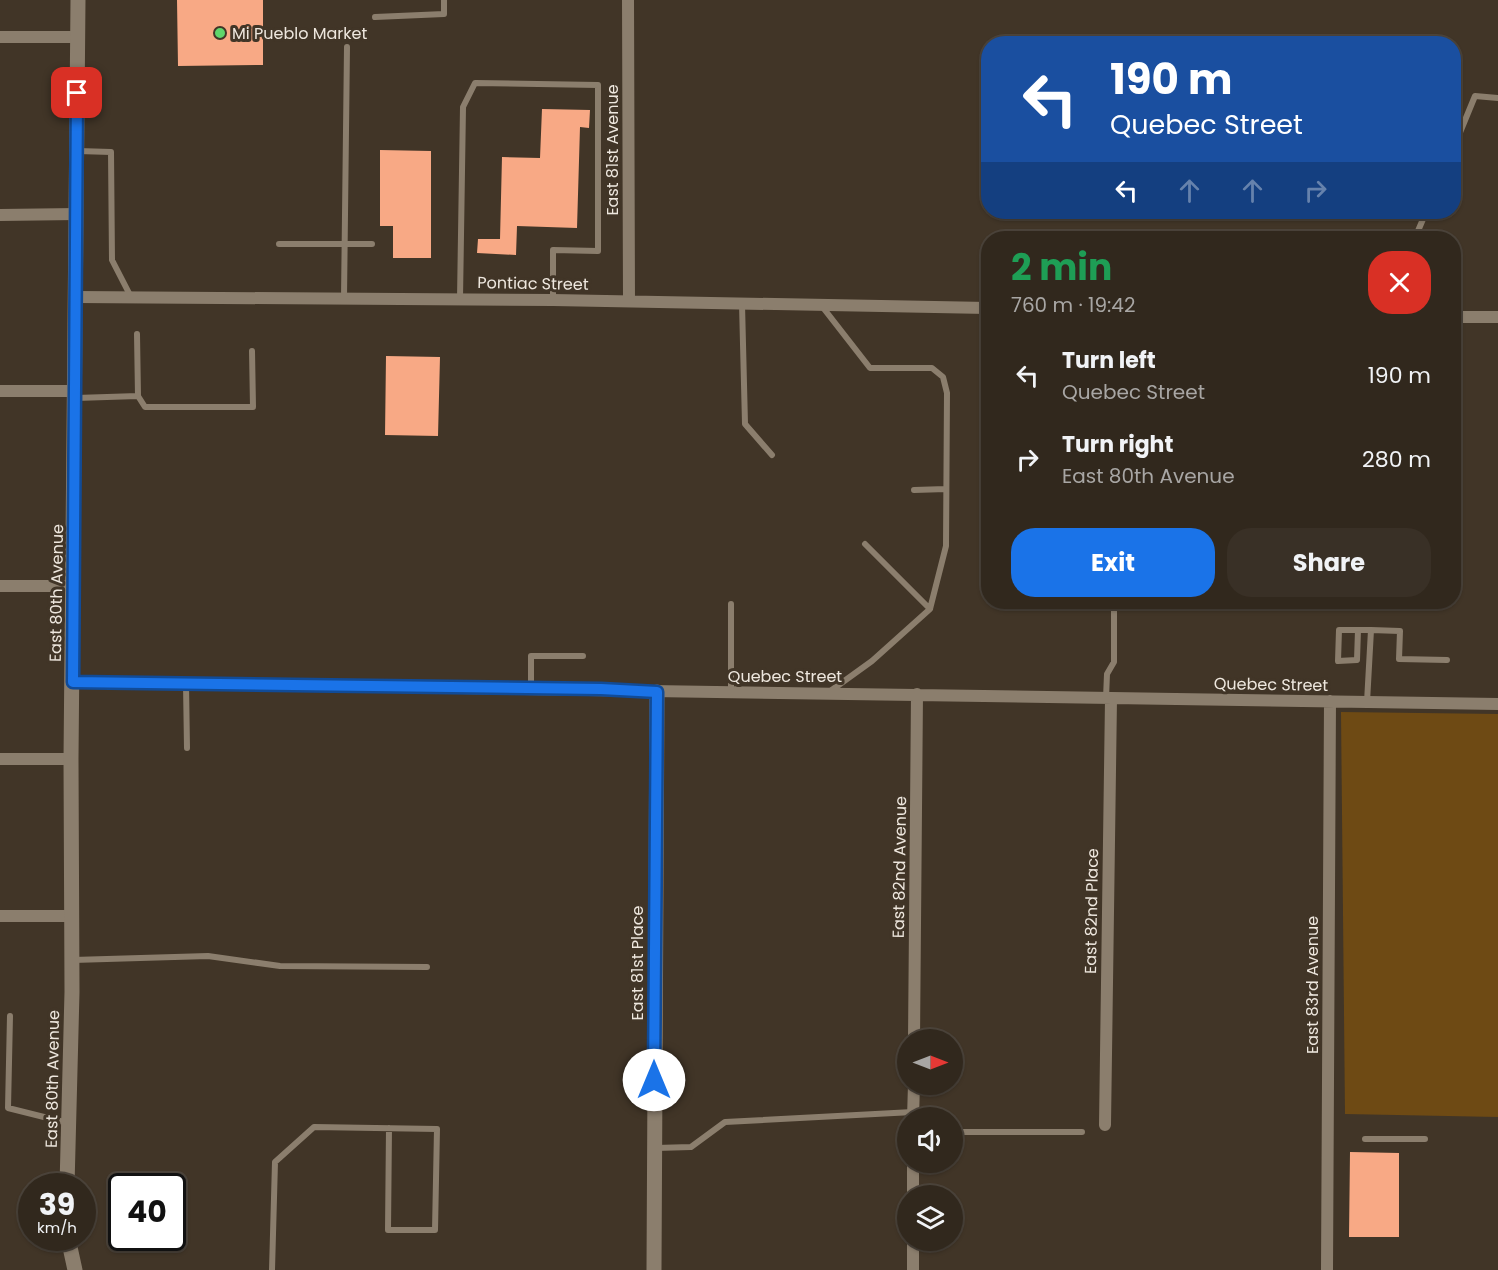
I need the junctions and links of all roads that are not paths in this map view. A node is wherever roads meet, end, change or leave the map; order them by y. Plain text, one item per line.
1 (78, 0) edge
2 (444, 0) edge
3 (628, 0) edge
4 (375, 17) dead end
5 (0, 37) edge
6 (78, 37) junction
7 (347, 47) dead end
8 (1498, 98) edge
9 (1461, 130) edge
10 (77, 151) junction
11 (77, 214) junction
12 (0, 215) edge
13 (279, 244) dead end
14 (345, 244) junction
15 (372, 244) dead end
16 (76, 297) junction
17 (131, 297) junction
18 (344, 298) junction
19 (460, 299) junction
20 (552, 300) junction
21 (629, 301) junction
22 (742, 303) junction
23 (821, 305) junction
24 (981, 308) edge
25 (1461, 316) edge
26 (1498, 317) edge
27 (137, 334) dead end
28 (252, 351) dead end
29 (0, 391) edge
30 (75, 394) junction
31 (138, 396) junction
32 (772, 455) dead end
33 (946, 489) junction
34 (914, 490) dead end
35 (865, 544) dead end
36 (0, 586) edge
37 (74, 586) junction
38 (731, 604) dead end
39 (930, 609) junction
40 (1114, 611) dead end
41 (1358, 630) junction
42 (1371, 630) junction
43 (583, 656) dead end
44 (1447, 660) dead end
45 (73, 682) junction
46 (186, 684) junction
47 (531, 688) junction
48 (657, 692) junction
49 (731, 693) junction
50 (828, 693) junction
51 (917, 694) junction
52 (1108, 698) junction
53 (1330, 701) junction
54 (1367, 702) junction
55 (1498, 704) edge
56 (187, 748) dead end
57 (0, 759) edge
58 (71, 759) junction
59 (0, 916) edge
60 (72, 916) junction
61 (72, 960) junction
62 (428, 967) dead end
63 (10, 1016) dead end
64 (914, 1029) edge
65 (897, 1116) edge
66 (69, 1123) junction
67 (1105, 1125) dead end
68 (389, 1128) junction
69 (963, 1132) edge
70 (1082, 1132) dead end
71 (1365, 1139) dead end
72 (1425, 1139) dead end
73 (654, 1149) junction
74 (68, 1173) edge
75 (71, 1251) edge
76 (913, 1251) edge
77 (75, 1270) edge
78 (272, 1270) edge
79 (654, 1270) edge
80 (913, 1270) edge
81 (1327, 1270) edge

1 - 6 street, East 80th Avenue
2 - 4 lane
3 - 21 street, East 81st Avenue
5 - 6 street
6 - 10 street, East 80th Avenue
7 - 14 lane
8 - 9 lane
10 - 11 street, East 80th Avenue
10 - 17 lane
11 - 12 street
11 - 16 street, East 80th Avenue
13 - 14 lane
14 - 15 lane
14 - 18 lane
16 - 17 street, Pontiac Street
16 - 30 street, East 80th Avenue
17 - 18 street, Pontiac Street
18 - 19 street, Pontiac Street
19 - 20 street, Pontiac Street
19 - 20 lane
20 - 21 street, Pontiac Street
21 - 22 street, Pontiac Street
22 - 23 street, Pontiac Street
22 - 32 lane
23 - 24 street, Pontiac Street
23 - 33 lane
25 - 26 street
27 - 31 lane
28 - 31 lane
29 - 30 street
30 - 31 lane
30 - 37 street, East 80th Avenue
33 - 34 lane
33 - 39 lane
35 - 39 lane
36 - 37 street
37 - 45 street, East 80th Avenue
38 - 49 lane
39 - 50 lane
40 - 52 lane
41 - 41 lane
41 - 42 lane
42 - 44 lane
42 - 54 lane
43 - 47 lane
45 - 46 street, Quebec Street
45 - 58 street, East 80th Avenue
46 - 47 street, Quebec Street
46 - 56 lane
47 - 48 street, Quebec Street
48 - 49 street, Quebec Street
48 - 73 street, East 81st Place
49 - 50 street, Quebec Street
50 - 51 street, Quebec Street
51 - 52 street, Quebec Street
51 - 64 street, East 82nd Avenue
52 - 53 street, Quebec Street
52 - 67 street, East 82nd Place
53 - 54 street, Quebec Street
53 - 81 street, East 83rd Avenue
54 - 55 street, Quebec Street
57 - 58 street
58 - 60 street, East 80th Avenue
59 - 60 street
60 - 61 street, East 80th Avenue
61 - 62 lane
61 - 66 street, East 80th Avenue
63 - 66 lane
65 - 73 lane
66 - 74 street, East 80th Avenue
68 - 68 lane
68 - 78 lane
69 - 70 lane
71 - 72 lane
73 - 79 street, East 81st Place
75 - 77 street
76 - 80 street

